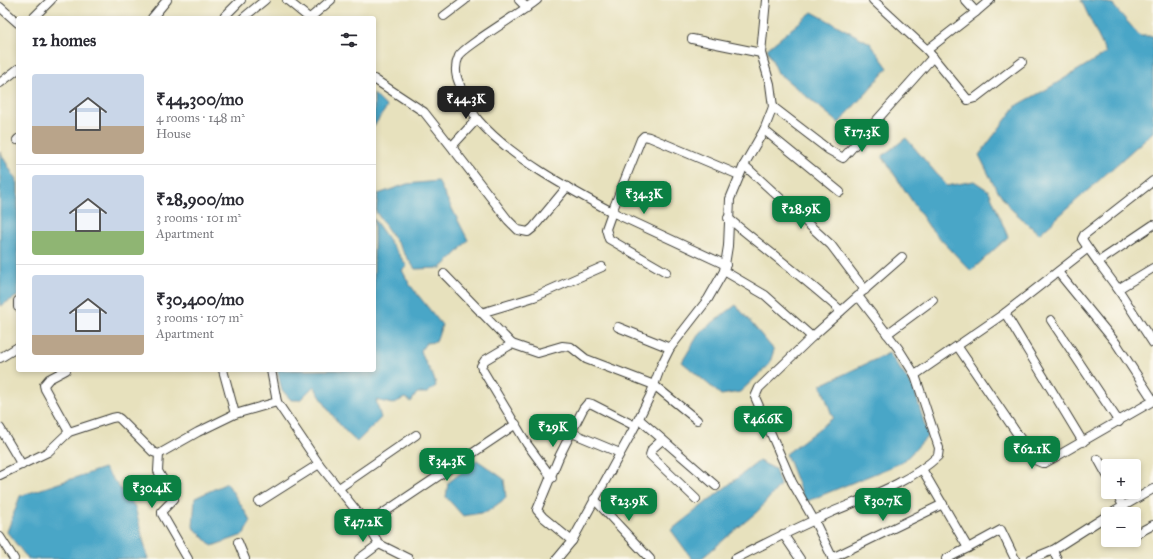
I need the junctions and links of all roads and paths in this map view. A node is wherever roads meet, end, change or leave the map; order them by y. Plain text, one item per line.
1 (51, 0) edge
2 (167, 0) edge
3 (240, 0) edge
4 (265, 0) edge
5 (287, 0) edge
6 (331, 0) edge
7 (466, 0) edge
8 (519, 0) edge
9 (537, 0) edge
10 (766, 0) edge
11 (873, 0) edge
12 (965, 0) edge
13 (990, 0) edge
14 (0, 6) edge
15 (527, 8) junction
16 (976, 12) junction
17 (35, 16) edge
18 (154, 16) edge
19 (225, 16) edge
20 (245, 16) edge
21 (307, 16) edge
22 (312, 16) edge
23 (444, 16) dead end
24 (16, 21) edge
25 (692, 39) dead end
26 (927, 50) junction
27 (761, 53) junction
28 (933, 57) junction
29 (1022, 62) dead end
30 (16, 71) edge
31 (376, 79) edge
32 (0, 83) edge
33 (773, 107) junction
34 (477, 119) junction
35 (764, 130) junction
36 (454, 150) junction
37 (744, 166) junction
38 (739, 175) junction
39 (1153, 182) edge
40 (567, 187) junction
41 (840, 192) dead end
42 (612, 212) junction
43 (728, 218) junction
44 (1153, 225) edge
45 (1088, 248) junction
46 (902, 257) dead end
47 (1098, 262) junction
48 (602, 267) dead end
49 (725, 268) junction
50 (1153, 268) edge
51 (666, 272) dead end
52 (1058, 272) junction
53 (444, 274) dead end
54 (1118, 289) junction
55 (865, 290) junction
56 (858, 296) junction
57 (933, 300) dead end
58 (841, 311) junction
59 (481, 313) junction
60 (1005, 313) junction
61 (1051, 320) dead end
62 (618, 327) dead end
63 (887, 334) junction
64 (812, 338) junction
65 (1153, 343) edge
66 (512, 344) junction
67 (958, 346) junction
68 (16, 348) edge
69 (670, 348) junction
70 (0, 358) edge
71 (62, 372) edge
72 (224, 372) edge
73 (271, 372) edge
74 (916, 375) junction
75 (654, 386) junction
76 (1153, 400) edge
77 (278, 402) junction
78 (235, 414) junction
79 (697, 420) dead end
80 (637, 422) junction
81 (1119, 422) junction
82 (516, 424) junction
83 (0, 428) edge
84 (69, 432) junction
85 (572, 433) junction
86 (416, 435) dead end
87 (662, 440) junction
88 (1083, 442) junction
89 (159, 454) junction
90 (620, 454) junction
91 (1098, 459) dead end
92 (319, 464) junction
93 (1101, 464) edge
94 (22, 465) junction
95 (922, 469) junction
96 (0, 475) edge
97 (552, 478) junction
98 (716, 486) dead end
99 (339, 488) junction
100 (1153, 489) edge
101 (594, 499) junction
102 (1120, 499) edge
103 (696, 500) dead end
104 (259, 502) dead end
105 (943, 504) junction
106 (1123, 506) joint
107 (814, 520) junction
108 (1101, 520) edge
109 (367, 524) junction
110 (1153, 525) edge
111 (1141, 531) edge
112 (783, 534) junction
113 (0, 537) edge
114 (572, 541) junction
115 (238, 542) dead end
116 (379, 544) junction
117 (968, 548) junction
118 (1053, 550) junction
119 (833, 558) edge
120 (14, 559) edge
121 (188, 559) edge
122 (245, 559) edge
123 (359, 559) edge
124 (409, 559) edge
125 (557, 559) edge
126 (650, 559) edge
127 (735, 559) edge
128 (800, 559) edge
129 (946, 559) edge
130 (1015, 559) edge
131 (1031, 559) edge
132 (1057, 559) edge

1 - 17 street
2 - 18 street
3 - 19 street
4 - 20 street
5 - 21 street
6 - 22 street
7 - 23 street
8 - 15 street
9 - 15 street
10 - 27 street
11 - 26 street
12 - 16 street
13 - 16 street
14 - 24 street
15 - 34 street
16 - 26 street
25 - 27 street
26 - 28 street
27 - 33 street
28 - 29 street
28 - 33 street
30 - 32 street
31 - 36 street
33 - 35 street
34 - 36 street
34 - 40 street
35 - 37 street
35 - 41 street
36 - 40 street
37 - 38 street
37 - 55 street
38 - 42 street
38 - 43 street
39 - 45 street
40 - 42 street
42 - 49 street
42 - 51 street
43 - 49 street
43 - 58 street
44 - 47 street
45 - 47 street
45 - 52 street
46 - 55 street
47 - 54 street
48 - 59 street
49 - 64 street
49 - 69 street
50 - 54 street
52 - 60 street
52 - 76 street
53 - 59 street
54 - 65 street
55 - 56 street
56 - 58 street
56 - 63 street
57 - 63 street
58 - 64 street
59 - 66 street
60 - 67 street
60 - 88 street
61 - 81 street
62 - 69 street
63 - 74 street
64 - 107 street
66 - 75 street
66 - 82 street
67 - 74 street
67 - 88 street
68 - 70 street
69 - 75 street
71 - 84 street
72 - 78 street
73 - 77 street
74 - 95 street
75 - 79 street
75 - 80 street
76 - 81 street
77 - 78 street
77 - 92 street
78 - 89 street
80 - 85 street
80 - 87 street
80 - 90 street
81 - 88 street
82 - 97 street
82 - 109 street
83 - 94 street
84 - 89 street
84 - 94 street
85 - 90 street
85 - 97 street
86 - 99 street
87 - 98 street
87 - 103 street
89 - 121 street
90 - 101 street
91 - 93 street
92 - 99 street
92 - 104 street
94 - 96 street
95 - 105 street
95 - 107 street
97 - 114 street
99 - 109 street
100 - 106 street
101 - 114 street
101 - 126 street
102 - 106 street
105 - 117 street
105 - 119 street
107 - 112 street
107 - 119 street
108 - 118 street
109 - 116 street
110 - 111 street
112 - 127 street
112 - 128 street
113 - 120 street
114 - 125 street
115 - 122 street
116 - 123 street
116 - 124 street
117 - 129 street
117 - 130 street
118 - 131 street
118 - 132 street

